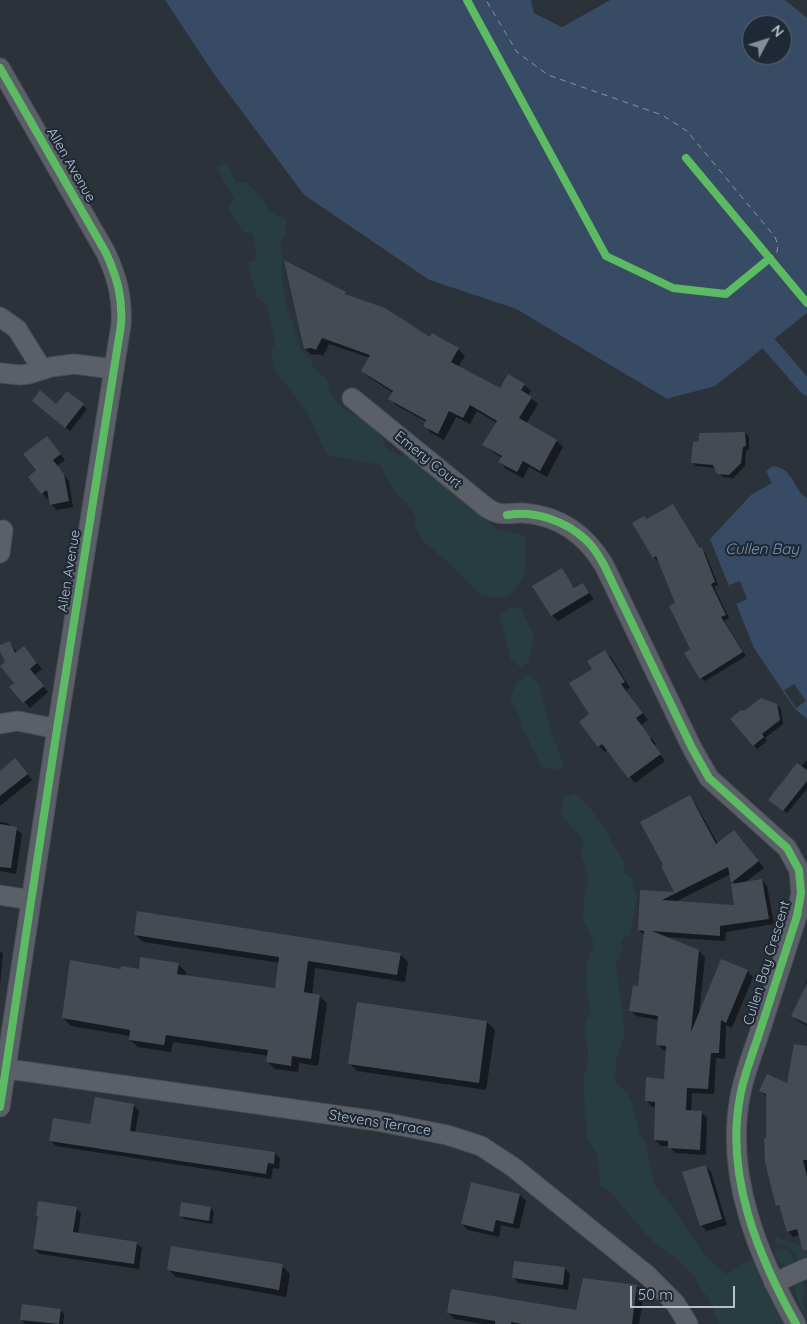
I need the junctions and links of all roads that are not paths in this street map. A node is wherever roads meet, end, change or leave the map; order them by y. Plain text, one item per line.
1 (0, 68) edge
2 (0, 317) edge
3 (42, 369) junction
4 (114, 369) junction
5 (0, 373) edge
6 (352, 398) dead end
7 (507, 514) joint
8 (3, 530) dead end
9 (0, 552) edge
10 (0, 724) edge
11 (57, 729) junction
12 (803, 870) edge
13 (0, 895) edge
14 (31, 900) junction
15 (3, 1068) edge
16 (0, 1107) edge
17 (807, 1268) edge
18 (774, 1284) junction
19 (688, 1324) edge
20 (796, 1324) edge

1 - 4 street, Allen Avenue
2 - 3 street
3 - 4 street
3 - 5 street
4 - 11 street, Allen Avenue
6 - 7 street, Emery Court
7 - 12 street, Cullen Bay Crescent
8 - 9 street
10 - 11 street
11 - 14 street, Allen Avenue
12 - 18 street, Cullen Bay Crescent
13 - 14 street
14 - 15 street, Allen Avenue
15 - 16 street, Allen Avenue
15 - 19 street, Stevens Terrace
17 - 18 street
18 - 20 street, Cullen Bay Crescent

